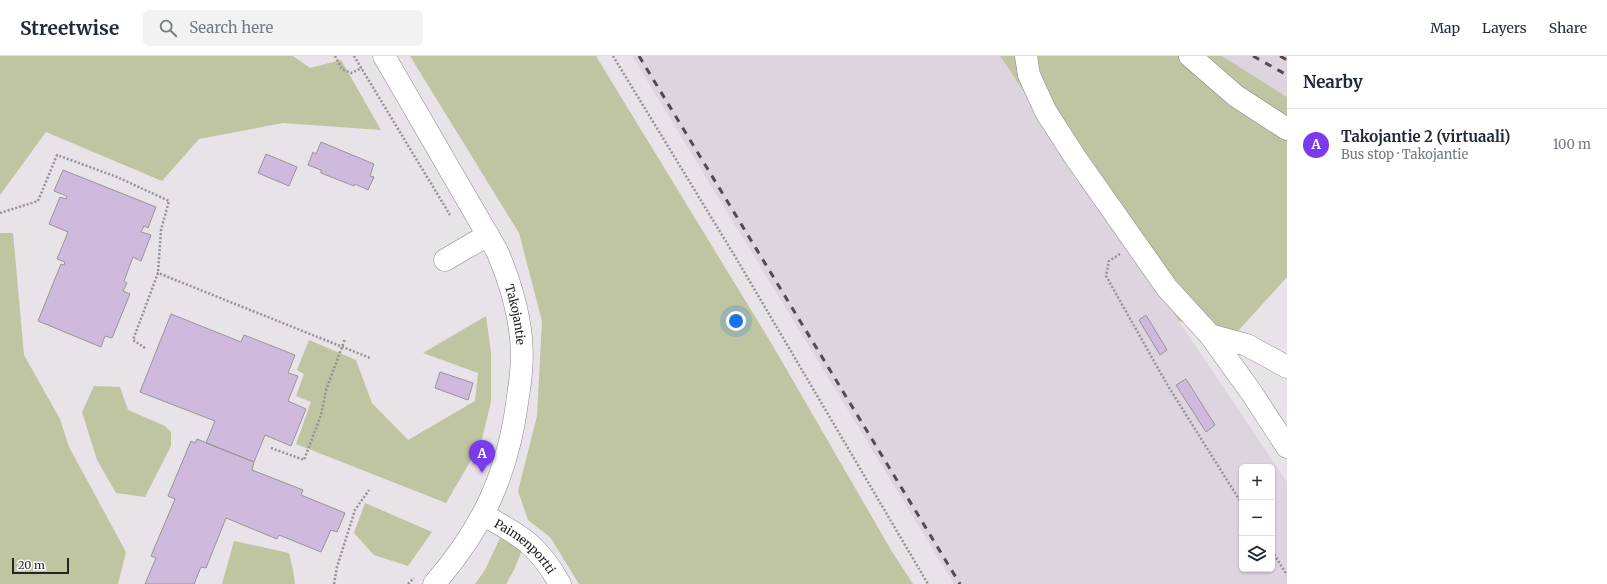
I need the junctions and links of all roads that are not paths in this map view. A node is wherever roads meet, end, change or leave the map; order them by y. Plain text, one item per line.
1 (384, 56) edge
2 (1026, 56) edge
3 (1190, 56) edge
4 (1287, 129) edge
5 (488, 235) junction
6 (445, 260) dead end
7 (1210, 335) junction
8 (1287, 367) edge
9 (1287, 447) edge
10 (483, 515) junction
11 (424, 580) edge
12 (560, 584) edge

1 - 5 street, Takojantie
2 - 7 street
3 - 4 street
5 - 6 street
5 - 10 street, Takojantie
7 - 8 street
7 - 9 street
10 - 11 street, Takojantie
10 - 12 street, Paimenportti

